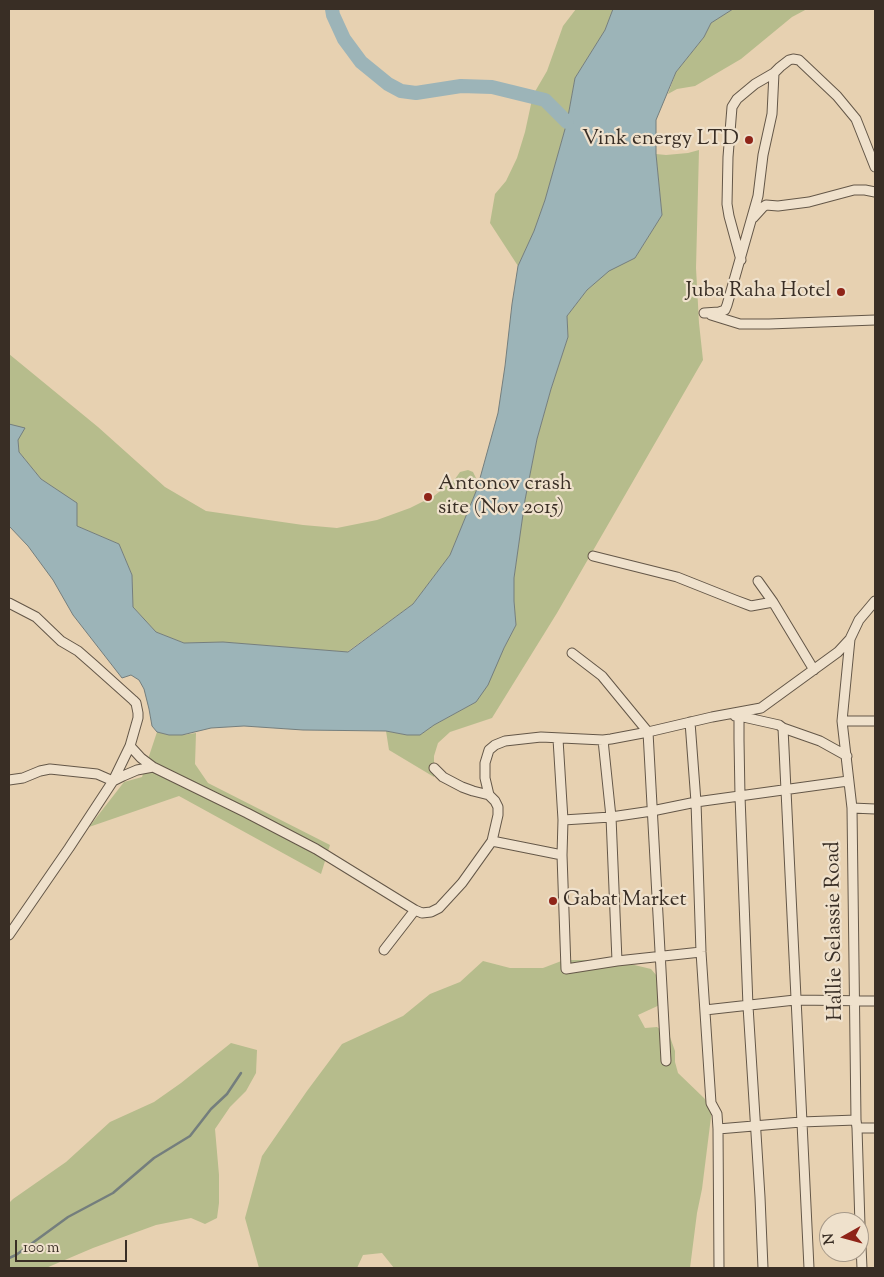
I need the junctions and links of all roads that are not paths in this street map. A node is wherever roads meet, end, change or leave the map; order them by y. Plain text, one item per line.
1 (774, 73) junction
2 (875, 167) edge
3 (875, 192) edge
4 (752, 219) junction
5 (741, 260) junction
6 (875, 320) edge
7 (593, 556) dead end
8 (758, 581) dead end
9 (875, 601) edge
10 (773, 602) junction
11 (9, 603) edge
12 (850, 639) junction
13 (572, 654) dead end
14 (814, 670) junction
15 (739, 716) junction
16 (712, 717) junction
17 (842, 721) junction
18 (875, 721) edge
19 (690, 722) junction
20 (783, 728) junction
21 (648, 732) junction
22 (558, 738) junction
23 (603, 740) junction
24 (130, 746) junction
25 (846, 756) junction
26 (153, 767) junction
27 (434, 768) dead end
28 (9, 780) edge
29 (113, 781) junction
30 (848, 781) junction
31 (786, 790) junction
32 (489, 795) junction
33 (740, 796) junction
34 (696, 802) junction
35 (852, 808) junction
36 (875, 809) edge
37 (652, 812) junction
38 (611, 818) junction
39 (563, 820) junction
40 (492, 842) junction
41 (562, 855) junction
42 (415, 910) junction
43 (9, 935) edge
44 (384, 950) dead end
45 (701, 952) junction
46 (660, 956) junction
47 (618, 961) junction
48 (795, 1000) junction
49 (855, 1001) junction
50 (875, 1001) edge
51 (748, 1006) junction
52 (705, 1010) junction
53 (666, 1061) dead end
54 (801, 1122) junction
55 (856, 1124) junction
56 (755, 1125) junction
57 (875, 1128) edge
58 (718, 1129) junction
59 (719, 1268) edge
60 (763, 1268) edge
61 (809, 1268) edge
62 (862, 1268) edge

1 - 2 street
1 - 4 street
1 - 5 street
3 - 4 street
4 - 5 street
5 - 6 street
7 - 10 street
8 - 10 street
9 - 12 street, Hallie Selassie Road
10 - 14 street
11 - 24 street
12 - 14 street
12 - 17 street, Hallie Selassie Road
13 - 21 street
14 - 16 street
15 - 16 street
15 - 20 street
15 - 33 street
16 - 19 street
17 - 18 street
17 - 25 street, Hallie Selassie Road
19 - 21 street
19 - 34 street
20 - 25 street
20 - 31 street
21 - 23 street
21 - 37 street
22 - 23 street
22 - 32 street
22 - 39 street
23 - 38 street
24 - 26 street
24 - 29 street
25 - 30 street, Hallie Selassie Road
26 - 29 street
26 - 42 street
27 - 32 street
28 - 29 street
29 - 43 street
30 - 31 street
30 - 35 street, Hallie Selassie Road
31 - 33 street
31 - 48 street
32 - 40 street
33 - 34 street
33 - 51 street
34 - 37 street
34 - 45 street
35 - 36 street
35 - 49 street, Hallie Selassie Road
37 - 38 street
37 - 46 street
38 - 39 street
38 - 47 street
39 - 41 street
40 - 41 street
40 - 42 street
41 - 47 street
42 - 44 street
45 - 46 street
45 - 52 street
46 - 47 street
46 - 53 street
48 - 49 street
48 - 51 street
48 - 54 street
49 - 50 street
49 - 55 street, Hallie Selassie Road
51 - 52 street
51 - 56 street
52 - 58 street
54 - 55 street
54 - 56 street
54 - 61 street
55 - 57 street
55 - 62 street, Hallie Selassie Road
56 - 58 street
56 - 60 street
58 - 59 street

